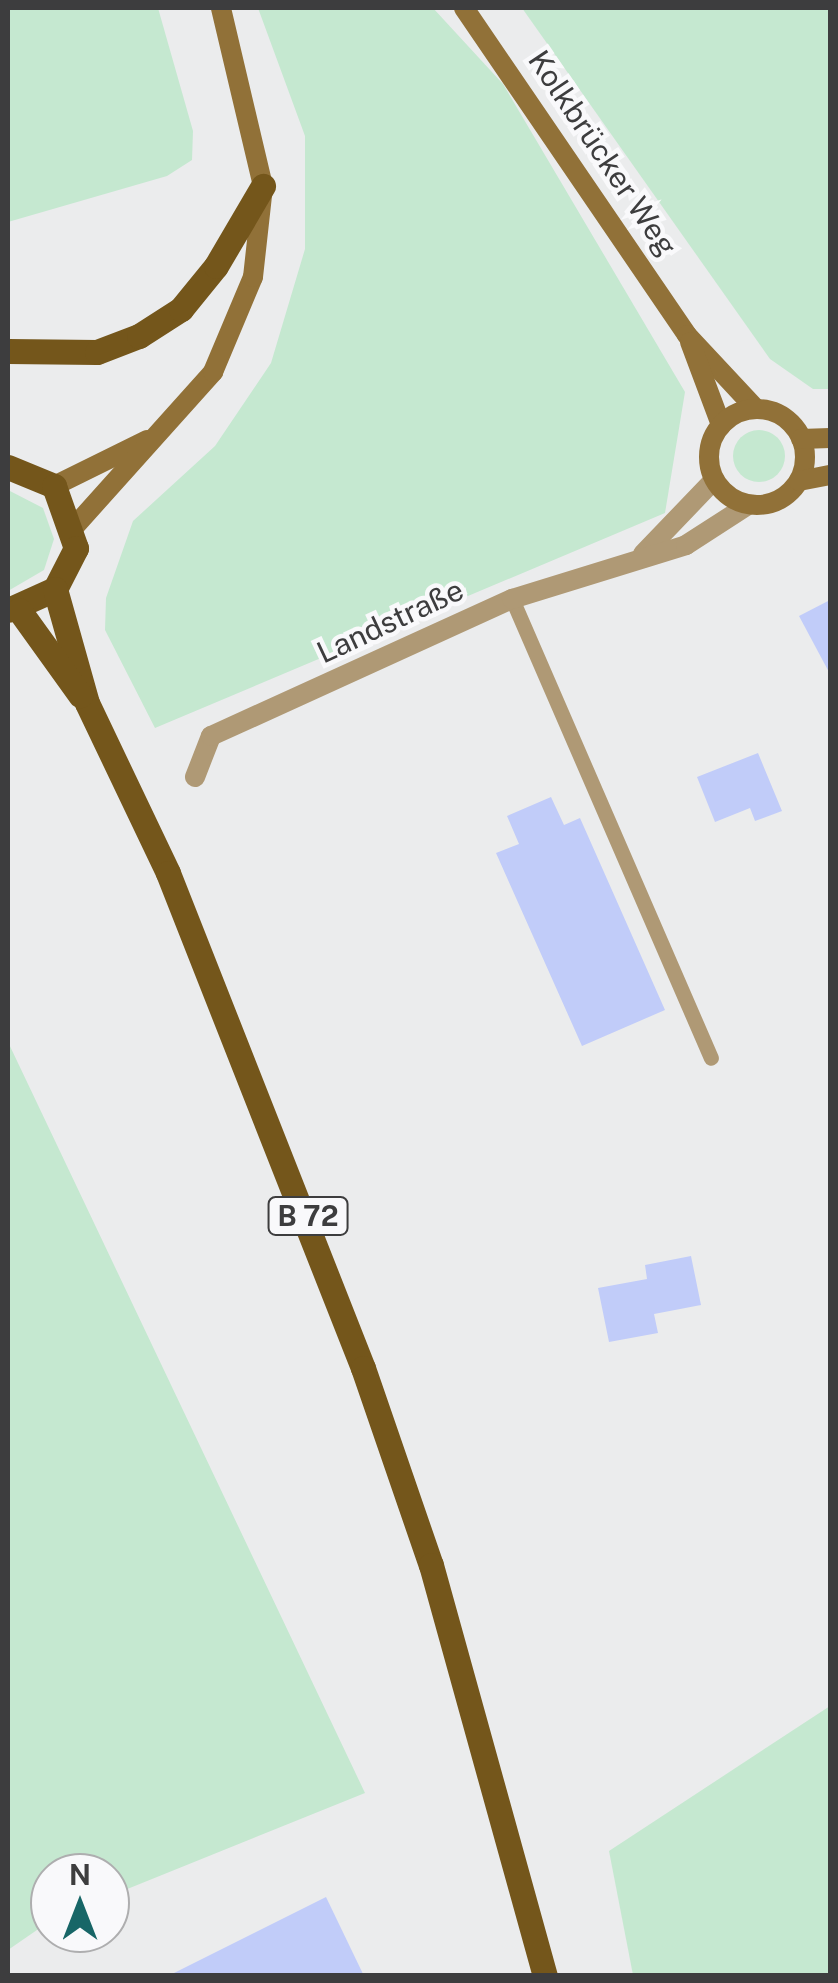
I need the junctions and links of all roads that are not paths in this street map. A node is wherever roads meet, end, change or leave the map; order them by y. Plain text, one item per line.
1 (221, 8) edge
2 (464, 8) edge
3 (263, 186) junction
4 (688, 335) junction
5 (8, 351) edge
6 (756, 409) junction
7 (720, 425) junction
8 (154, 437) junction
9 (830, 438) edge
10 (801, 439) junction
11 (8, 467) edge
12 (830, 474) edge
13 (714, 480) junction
14 (799, 481) junction
15 (54, 486) junction
16 (748, 505) junction
17 (75, 526) junction
18 (641, 556) junction
19 (55, 590) junction
20 (512, 598) junction
21 (13, 610) edge
22 (87, 703) junction
23 (195, 777) dead end
24 (711, 1058) dead end
25 (545, 1976) edge

1 - 3 street
2 - 4 street, Kolkbrücker Weg
3 - 5 main road
3 - 8 street
4 - 6 street, Kolkbrücker Weg
4 - 7 street, Kolkbrücker Weg
6 - 7 street
6 - 10 street
7 - 13 street
8 - 15 street
8 - 17 street
9 - 10 street
10 - 14 street
11 - 15 main road
12 - 14 street
13 - 16 street
13 - 18 street, Landstraße
14 - 16 street
15 - 17 main road
16 - 18 street, Landstraße
17 - 19 main road
18 - 20 street, Landstraße
19 - 21 main road
19 - 22 main road, B 72
20 - 23 street, Landstraße
20 - 24 lane
21 - 22 main road, B 72
22 - 25 main road, B 72

